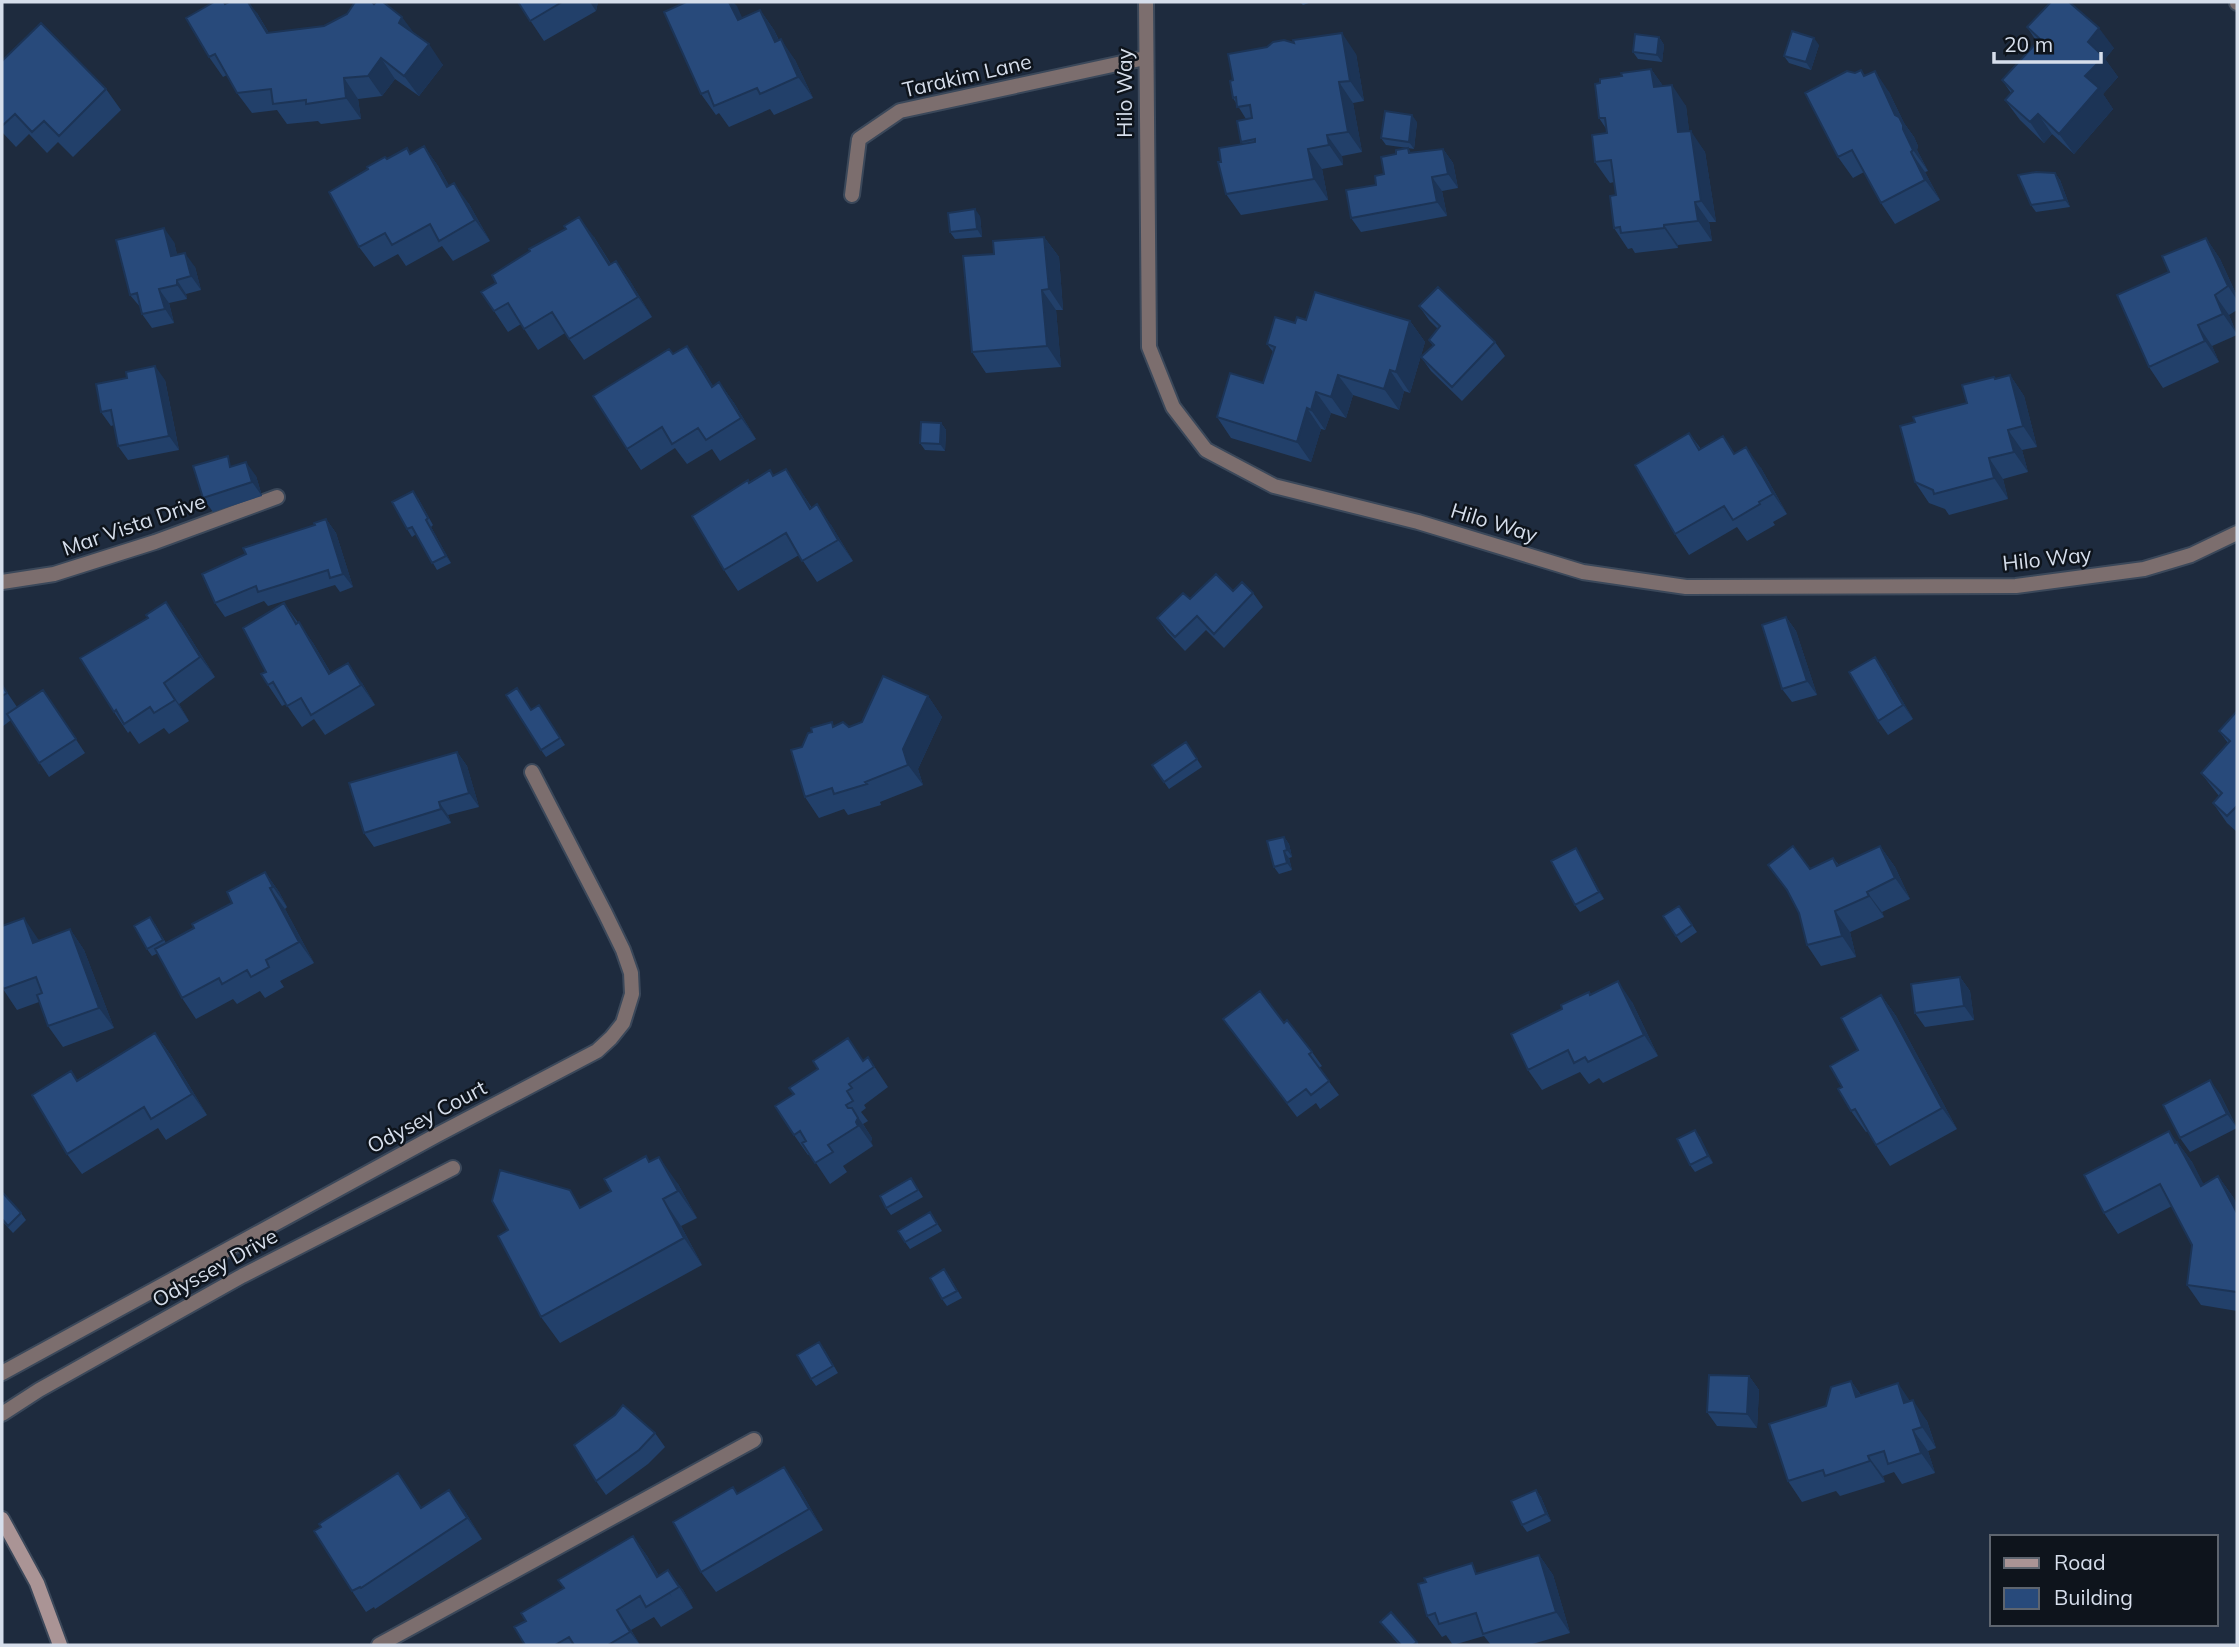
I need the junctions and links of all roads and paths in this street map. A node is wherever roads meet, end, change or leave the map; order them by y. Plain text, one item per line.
1 (1146, 2) edge
2 (1145, 58) junction
3 (852, 195) dead end
4 (277, 497) dead end
5 (2237, 533) edge
6 (2, 582) edge
7 (531, 772) dead end
8 (453, 1168) dead end
9 (2, 1373) edge
10 (2, 1415) edge
11 (754, 1440) dead end
12 (2, 1520) edge
13 (60, 1645) edge
14 (379, 1645) edge

1 - 2 street, Hilo Way
2 - 3 street, Tarakim Lane
2 - 5 street, Hilo Way
4 - 6 street, Mar Vista Drive
7 - 9 street, Odysey Court
8 - 10 street, Odyssey Drive
11 - 14 street
12 - 13 street

